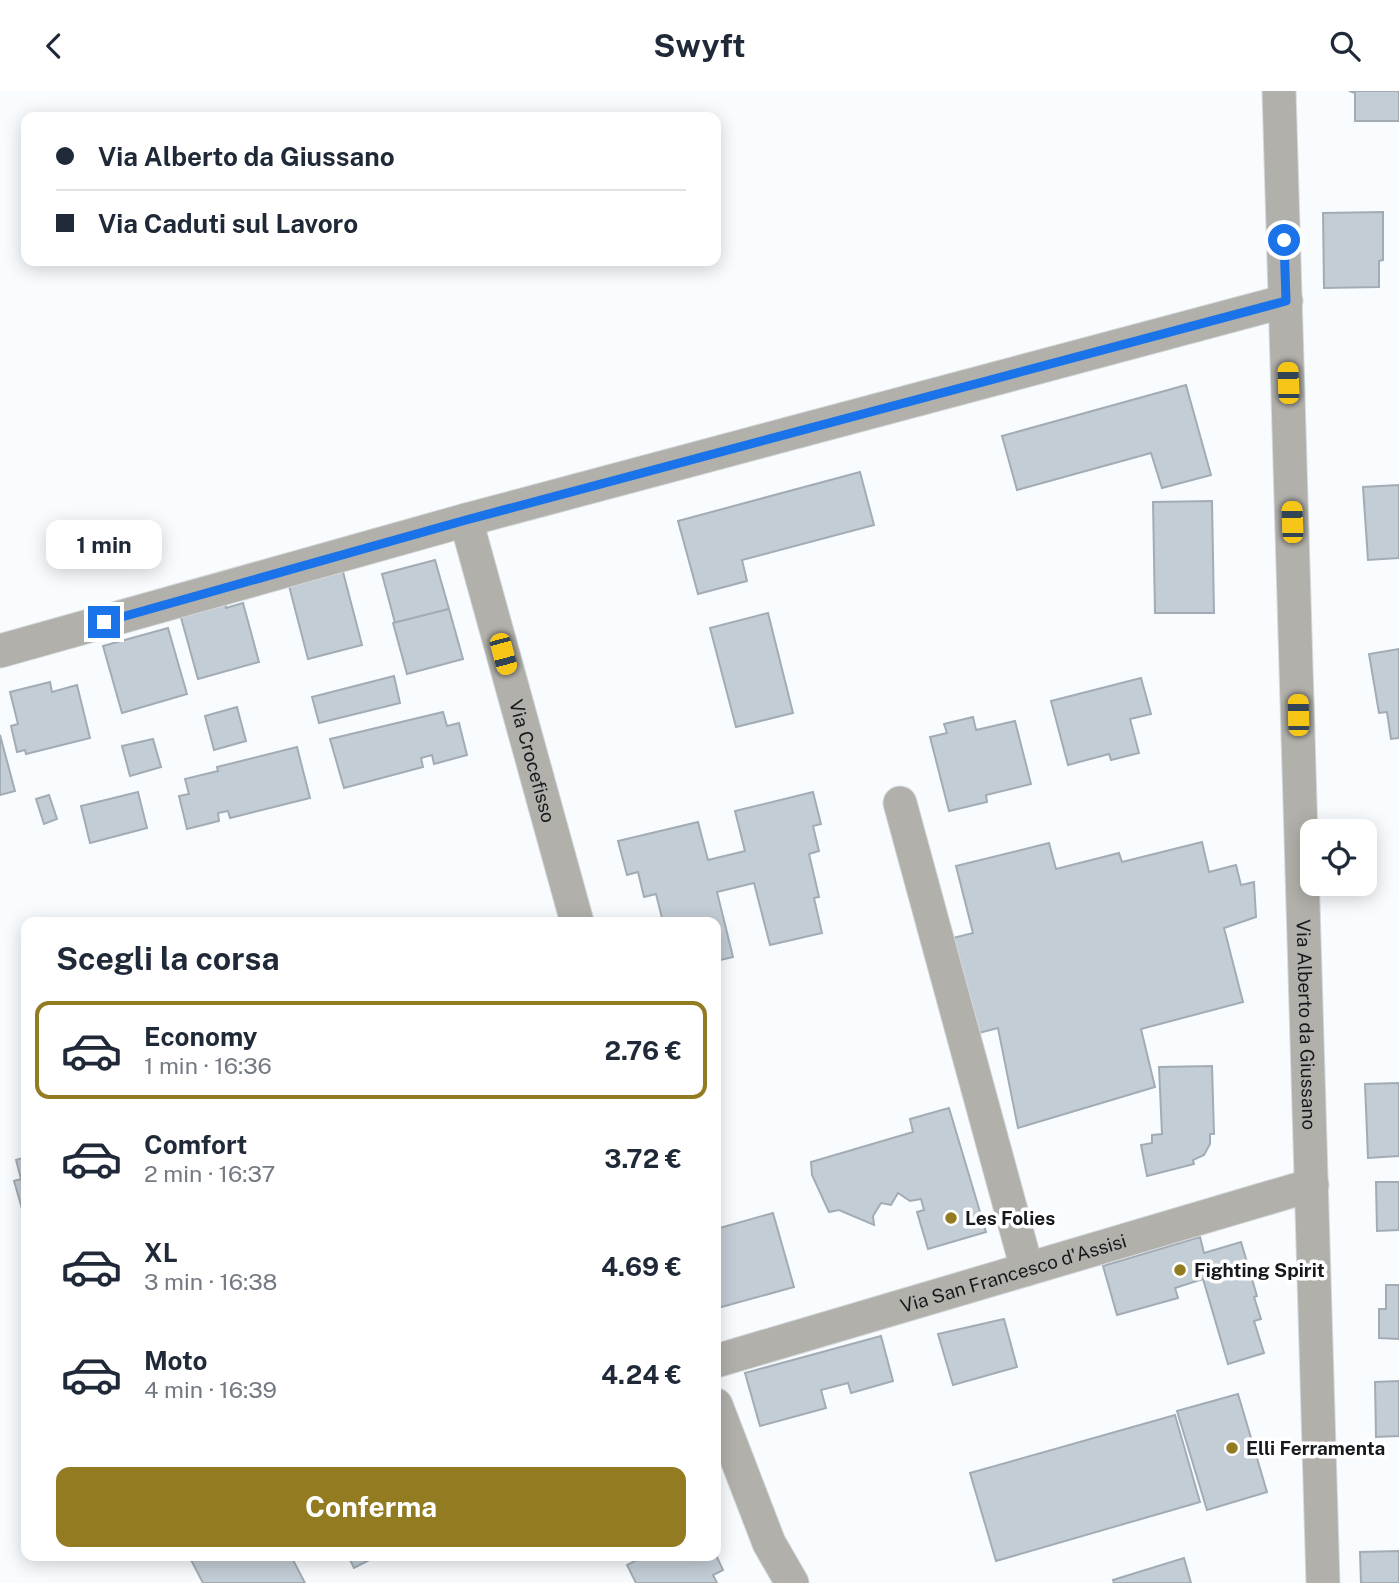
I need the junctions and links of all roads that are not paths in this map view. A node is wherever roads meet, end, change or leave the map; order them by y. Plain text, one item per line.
1 (1279, 91) edge
2 (1286, 301) junction
3 (466, 520) junction
4 (0, 650) edge
5 (900, 803) dead end
6 (577, 917) edge
7 (1312, 1185) junction
8 (1027, 1269) junction
9 (721, 1360) edge
10 (721, 1418) edge
11 (792, 1583) edge
12 (1323, 1583) edge

1 - 2 street, Via Alberto da Giussano
2 - 3 street
2 - 7 street, Via Alberto da Giussano
3 - 4 street
3 - 6 street, Via Crocefisso
5 - 8 street
7 - 8 street, Via San Francesco d'Assisi
7 - 12 street, Via Alberto da Giussano
8 - 9 street, Via San Francesco d'Assisi
10 - 11 street

